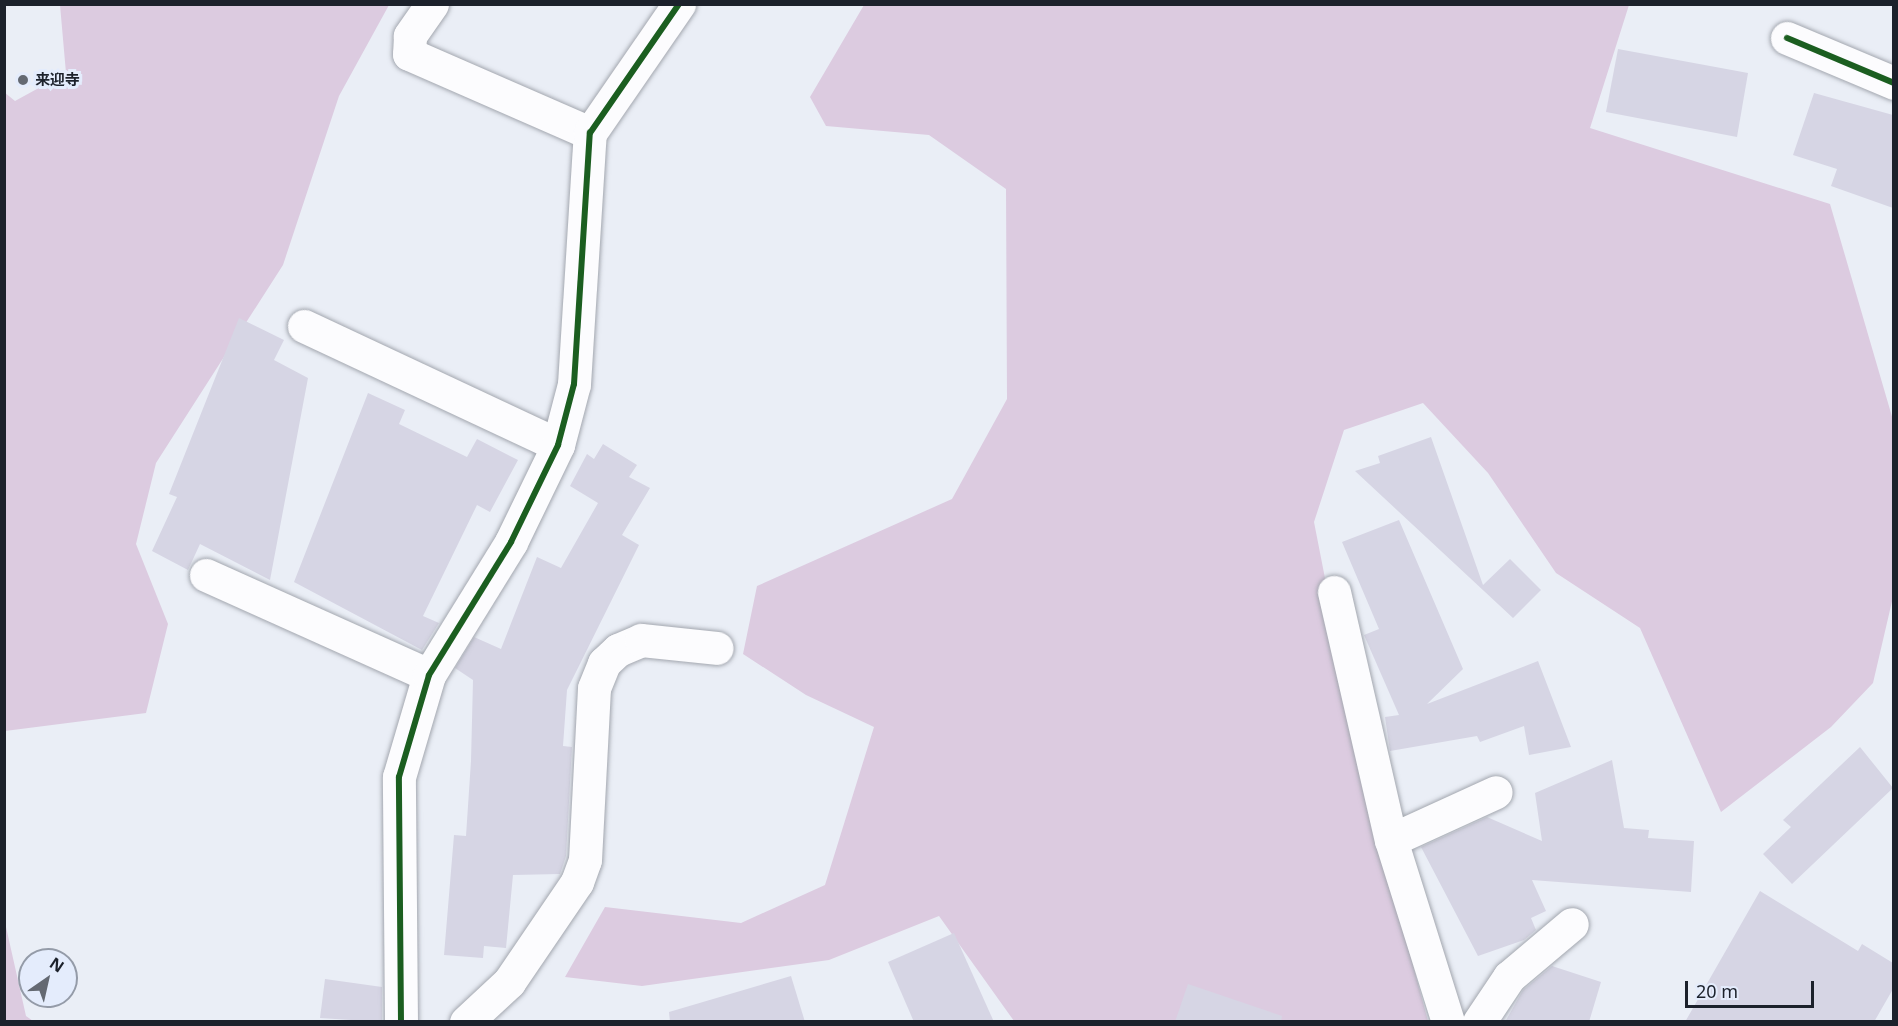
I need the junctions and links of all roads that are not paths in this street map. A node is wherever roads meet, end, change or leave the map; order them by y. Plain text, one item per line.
1 (432, 4) edge
2 (679, 4) edge
3 (1787, 38) dead end
4 (1893, 82) edge
5 (590, 134) junction
6 (304, 326) dead end
7 (558, 445) junction
8 (206, 575) dead end
9 (1334, 592) dead end
10 (717, 648) dead end
11 (429, 675) junction
12 (1496, 792) dead end
13 (1391, 840) junction
14 (1572, 924) dead end
15 (401, 1022) edge
16 (466, 1022) edge
17 (1448, 1022) edge
18 (1479, 1022) edge

1 - 5 street
2 - 5 street
3 - 4 street
5 - 7 street
6 - 7 street
7 - 11 street
8 - 11 street
9 - 13 street
10 - 16 street
11 - 15 street
12 - 13 street
13 - 17 street
14 - 18 street

